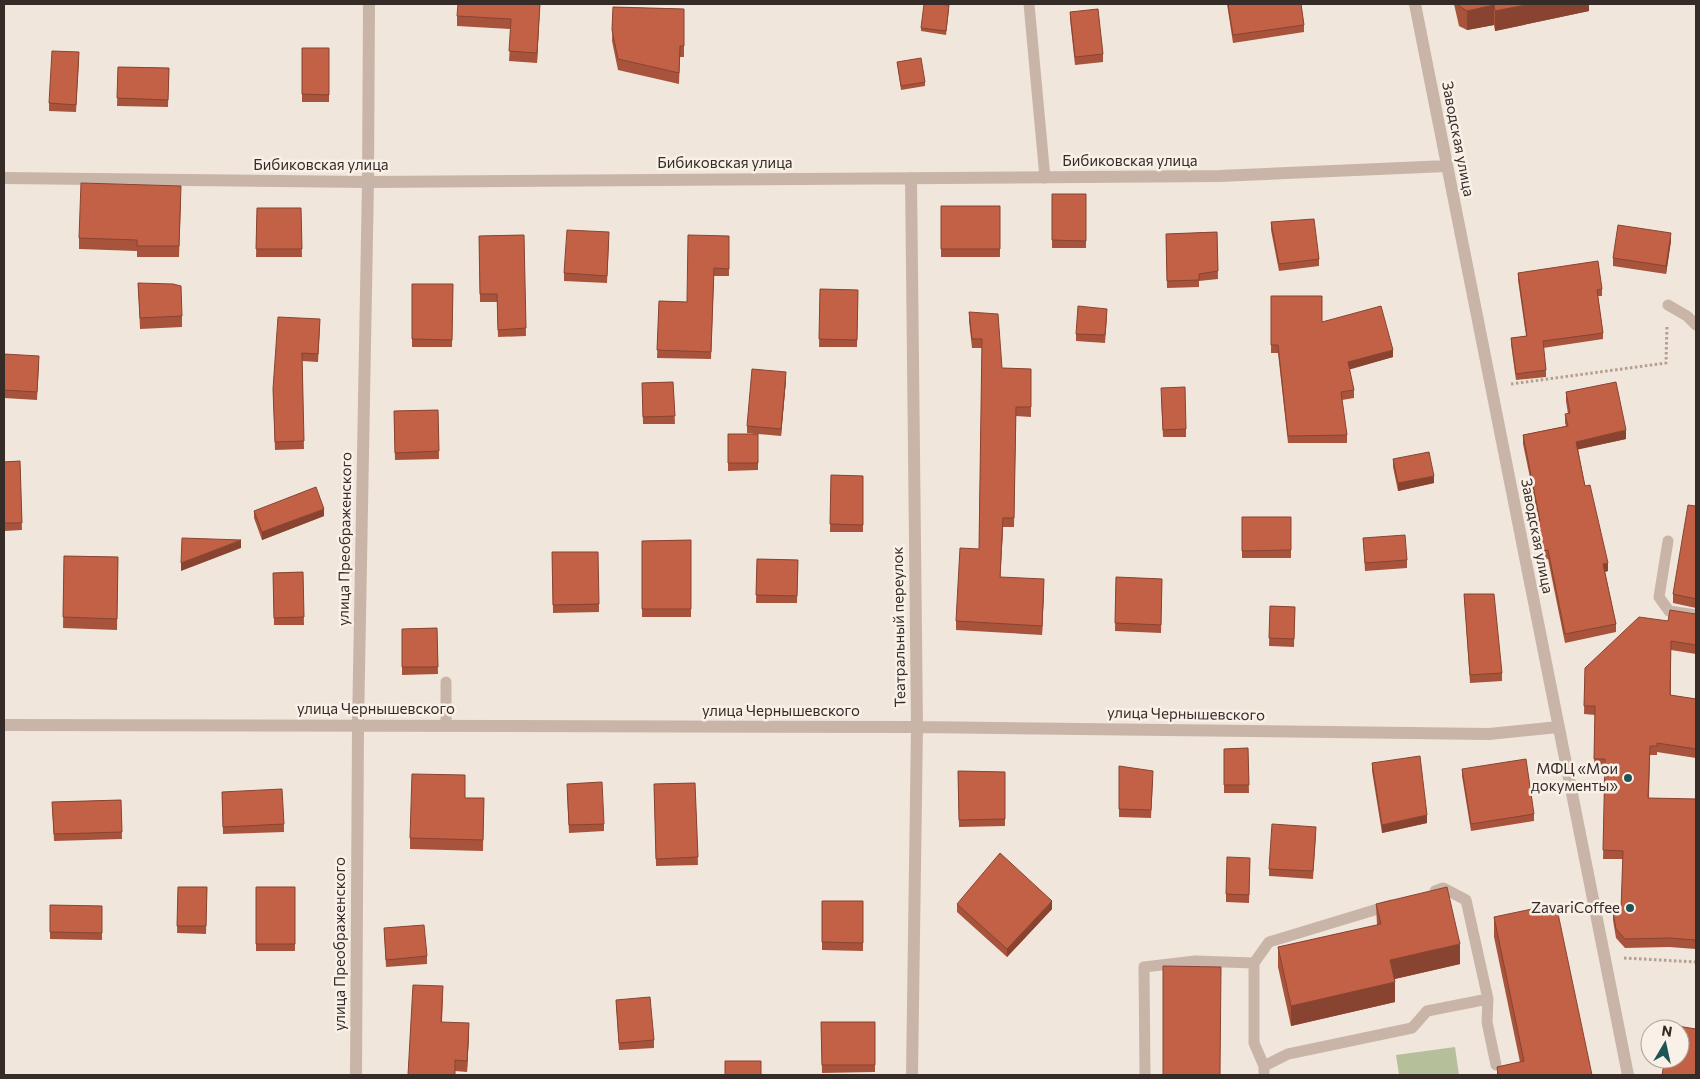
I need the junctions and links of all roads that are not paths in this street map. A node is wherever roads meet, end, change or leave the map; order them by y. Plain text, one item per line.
1 (369, 4) edge
2 (1029, 4) edge
3 (1415, 4) edge
4 (1447, 166) junction
5 (4, 178) edge
6 (911, 178) junction
7 (1045, 178) junction
8 (368, 182) junction
9 (1668, 305) road end
10 (1696, 325) edge
11 (1668, 541) dead end
12 (1696, 615) edge
13 (446, 682) dead end
14 (4, 725) edge
15 (358, 726) junction
16 (446, 726) junction
17 (1558, 727) junction
18 (917, 728) junction
19 (1425, 894) edge
20 (1398, 903) edge
21 (1254, 963) junction
22 (1488, 999) junction
23 (1496, 1065) edge
24 (1264, 1071) edge
25 (356, 1075) edge
26 (912, 1075) edge
27 (1145, 1075) edge
28 (1628, 1075) edge

1 - 8 street, улица Преображенского
2 - 7 lane
3 - 4 street, Заводская улица
4 - 7 street, Бибиковская улица
4 - 17 street, Заводская улица
5 - 8 street, Бибиковская улица
6 - 7 street, Бибиковская улица
6 - 8 street, Бибиковская улица
6 - 18 street, Театральный переулок
8 - 15 street, улица Преображенского
9 - 10 lane
11 - 12 lane
13 - 16 lane
14 - 15 street, улица Чернышевского
15 - 16 street, улица Чернышевского
15 - 25 street, улица Преображенского
16 - 18 street, улица Чернышевского
17 - 18 street, улица Чернышевского
17 - 28 street, Заводская улица
18 - 26 street, Театральный переулок
19 - 22 lane
20 - 21 lane
21 - 24 lane
21 - 27 lane
22 - 23 lane
22 - 24 lane

